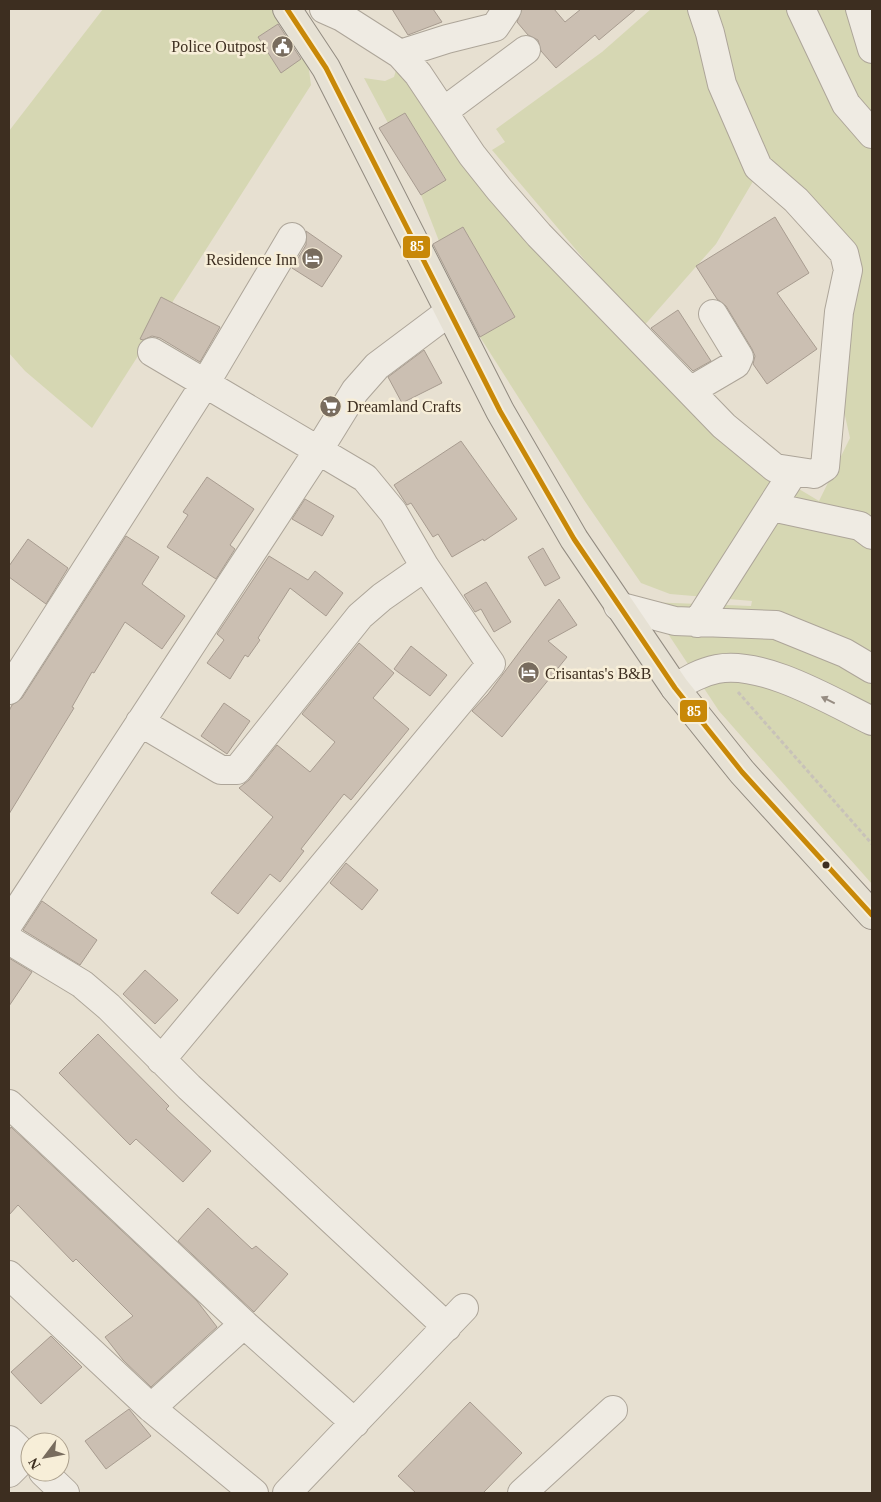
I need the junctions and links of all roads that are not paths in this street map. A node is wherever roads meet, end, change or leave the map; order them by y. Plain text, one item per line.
1 (324, 9) edge
2 (507, 9) edge
3 (702, 9) edge
4 (801, 9) edge
5 (860, 9) edge
6 (297, 12) edge
7 (872, 49) edge
8 (526, 50) dead end
9 (400, 54) junction
10 (444, 111) junction
11 (872, 134) edge
12 (292, 237) dead end
13 (448, 312) junction
14 (713, 314) dead end
15 (152, 352) dead end
16 (206, 382) junction
17 (690, 391) junction
18 (318, 451) junction
19 (794, 471) junction
20 (772, 507) junction
21 (872, 535) edge
22 (424, 568) junction
23 (618, 606) junction
24 (697, 622) junction
25 (872, 669) edge
26 (675, 688) junction
27 (9, 690) edge
28 (872, 721) edge
29 (140, 722) junction
30 (872, 915) edge
31 (9, 923) edge
32 (9, 940) edge
33 (161, 1060) junction
34 (9, 1104) edge
35 (9, 1275) edge
36 (244, 1324) junction
37 (151, 1408) junction
38 (613, 1410) dead end
39 (355, 1423) junction
40 (51, 1482) edge
41 (65, 1493) edge
42 (254, 1493) edge
43 (287, 1493) edge
44 (522, 1493) edge

1 - 9 street
2 - 9 street
3 - 19 street
4 - 11 street
5 - 7 street
6 - 13 main road
8 - 10 street
9 - 10 street
10 - 17 street
12 - 16 street
13 - 18 street
13 - 23 main road
14 - 17 street
15 - 16 street
16 - 18 street
16 - 27 street
17 - 19 street
18 - 22 street
18 - 29 street
19 - 20 street
20 - 21 street
20 - 24 street
22 - 29 street
22 - 33 street
23 - 24 street
23 - 26 main road
24 - 25 street
28 -> 26 street
26 - 30 main road
29 - 31 street
32 - 33 street
33 - 39 street
34 - 36 street
35 - 37 street
36 - 37 street
36 - 39 street
37 - 42 street
38 - 44 street
39 - 43 street
40 - 41 street

